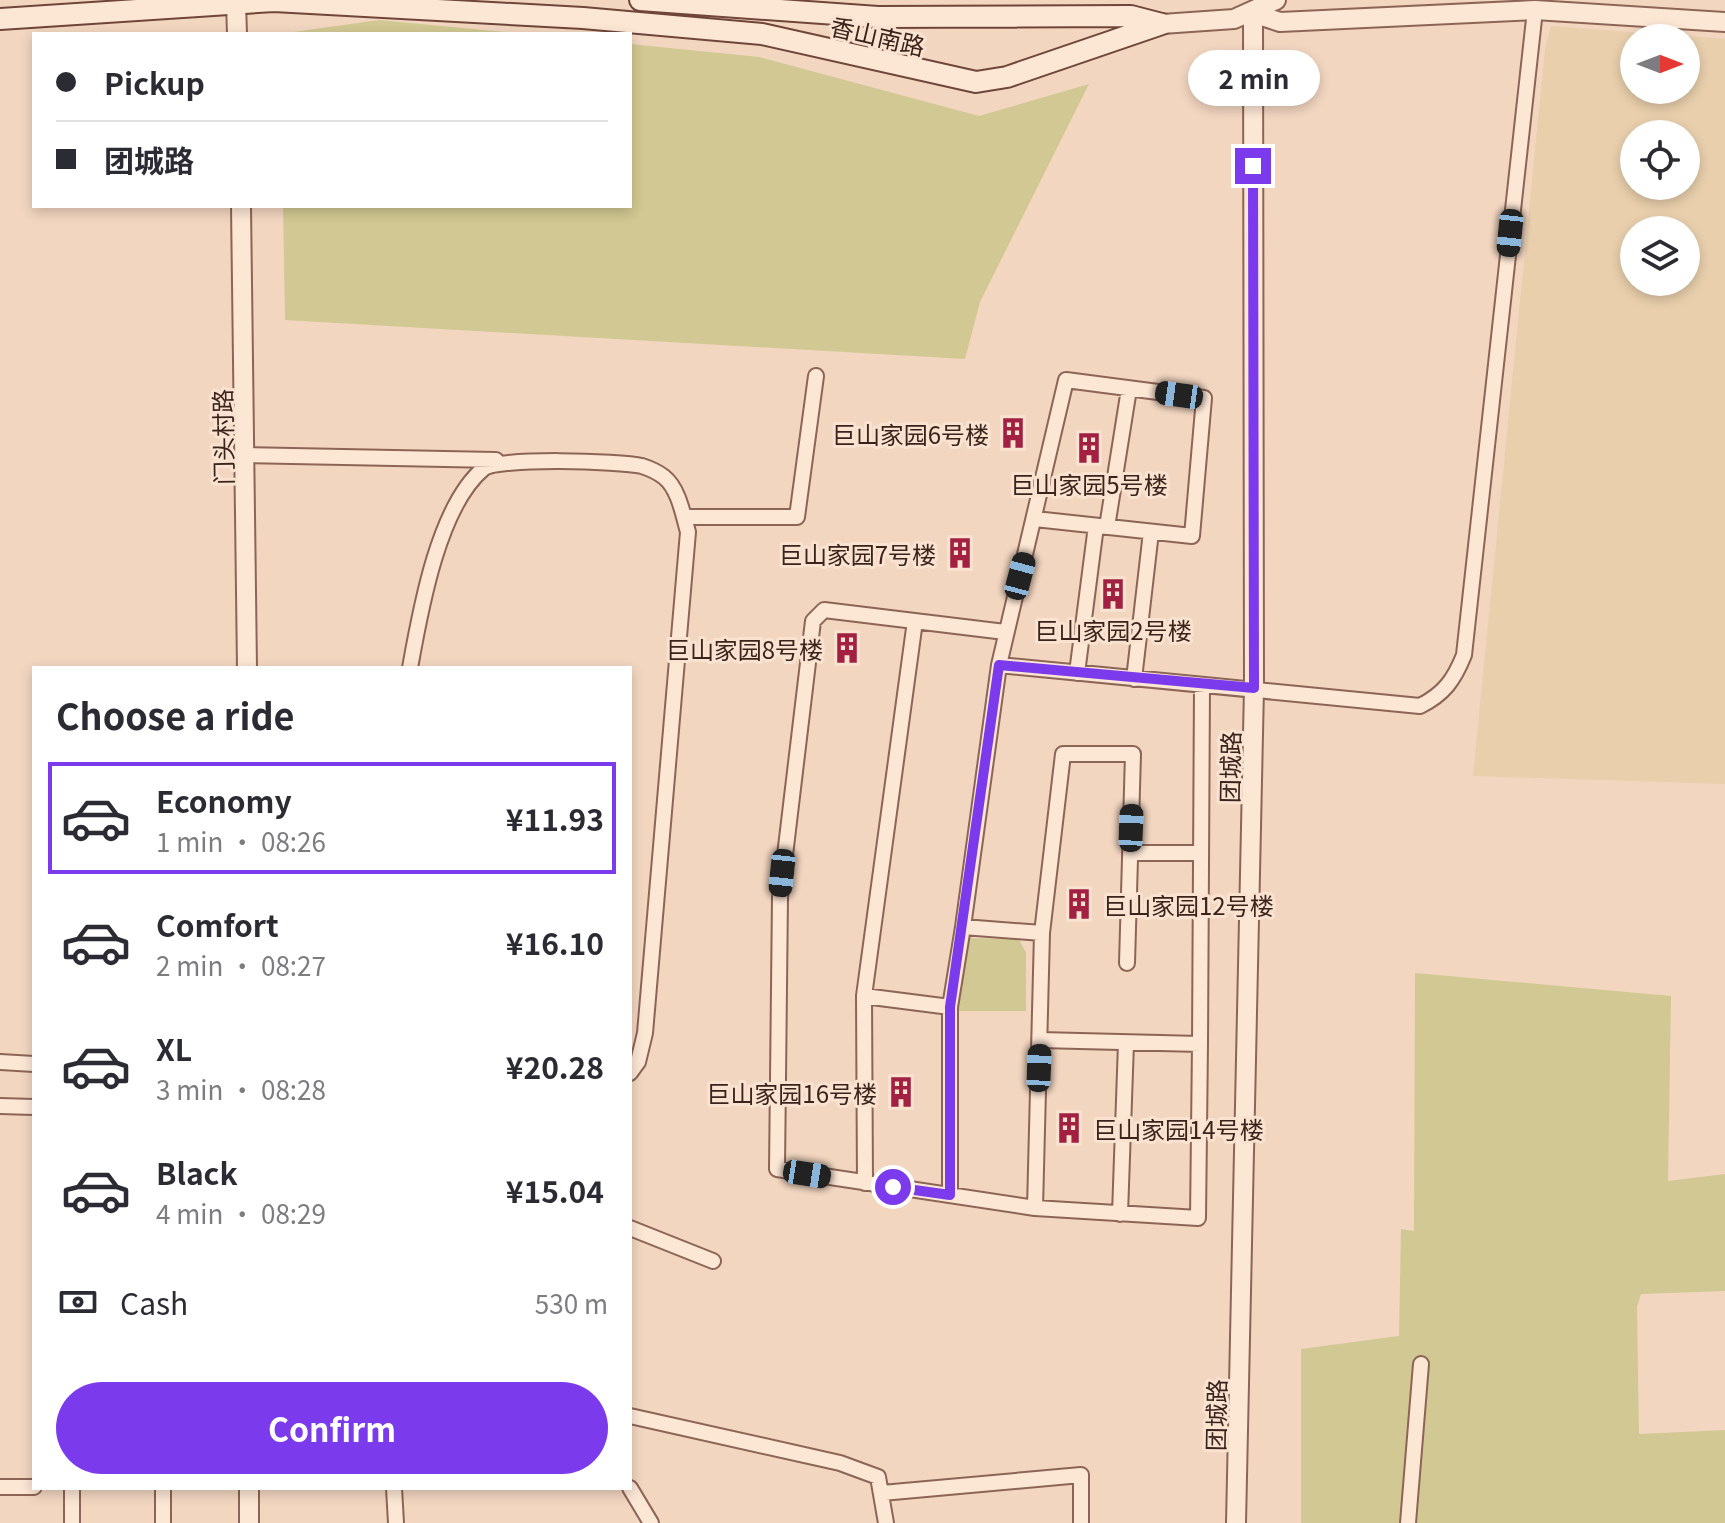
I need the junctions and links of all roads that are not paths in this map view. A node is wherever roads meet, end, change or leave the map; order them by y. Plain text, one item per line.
1 (640, 0) edge
2 (1276, 0) edge
3 (236, 3) junction
4 (1535, 10) junction
5 (1253, 13) junction
6 (0, 19) edge
7 (1725, 22) edge
8 (1162, 24) junction
9 (237, 32) edge
10 (241, 208) edge
11 (816, 376) dead end
12 (1129, 389) junction
13 (246, 455) junction
14 (513, 461) junction
15 (684, 517) junction
16 (1035, 519) junction
17 (1102, 526) junction
18 (1151, 532) junction
19 (915, 621) junction
20 (1005, 632) junction
21 (999, 665) junction
22 (247, 666) edge
23 (410, 666) edge
24 (1077, 673) junction
25 (1134, 679) junction
26 (1202, 686) junction
27 (1254, 688) junction
28 (1130, 853) junction
29 (1201, 853) junction
30 (963, 927) junction
31 (1042, 933) junction
32 (1127, 963) dead end
33 (864, 996) junction
34 (950, 1007) junction
35 (1040, 1040) junction
36 (1126, 1043) junction
37 (1200, 1044) junction
38 (0, 1062) edge
39 (32, 1064) edge
40 (632, 1070) edge
41 (0, 1106) edge
42 (32, 1107) edge
43 (865, 1183) junction
44 (950, 1195) junction
45 (1035, 1208) junction
46 (1120, 1214) junction
47 (632, 1229) edge
48 (713, 1261) dead end
49 (1421, 1364) dead end
50 (632, 1416) edge
51 (0, 1487) edge
52 (32, 1487) edge
53 (72, 1490) edge
54 (163, 1490) edge
55 (249, 1490) edge
56 (394, 1490) edge
57 (631, 1490) edge
58 (882, 1493) junction
59 (72, 1523) edge
60 (163, 1523) edge
61 (249, 1523) edge
62 (396, 1523) edge
63 (651, 1523) edge
64 (886, 1523) edge
65 (1081, 1523) edge
66 (1236, 1523) edge
67 (1408, 1523) edge

1 - 8 main road, 香山南路
2 - 5 street, 香山南路
3 - 6 main road, 香山南路
3 - 8 main road, 香山南路
3 - 9 street
4 - 5 street, 香山南路
4 - 7 street, 香山南路
4 - 27 street
5 - 8 street, 香山南路
5 - 27 street, 团城路
10 - 13 street, 门头村路
11 - 15 street
12 - 16 street
12 - 17 street
12 - 18 street
13 - 14 street
13 - 22 street, 门头村路
14 - 15 street
14 - 23 street
15 - 40 street
16 - 17 street
16 - 20 street
17 - 18 street
17 - 24 street
18 - 25 street
19 - 20 street
19 - 33 street
19 - 43 street
20 - 21 street
21 - 24 street
21 - 30 street
24 - 25 street
25 - 26 street
26 - 27 street
26 - 29 street
27 - 66 street, 团城路
28 - 29 street
28 - 31 street
28 - 32 street
29 - 37 street
30 - 31 street
30 - 34 street
31 - 35 street
33 - 34 street
33 - 43 street
34 - 44 street
35 - 36 street
35 - 45 street
36 - 37 street
36 - 46 street
37 - 46 street
38 - 39 street
41 - 42 street
43 - 44 street
44 - 45 street
45 - 46 street
47 - 48 street
49 - 67 street
50 - 58 street
51 - 52 street
53 - 59 street
54 - 60 street
55 - 61 street
56 - 62 street
57 - 63 street
58 - 64 street
58 - 65 street

